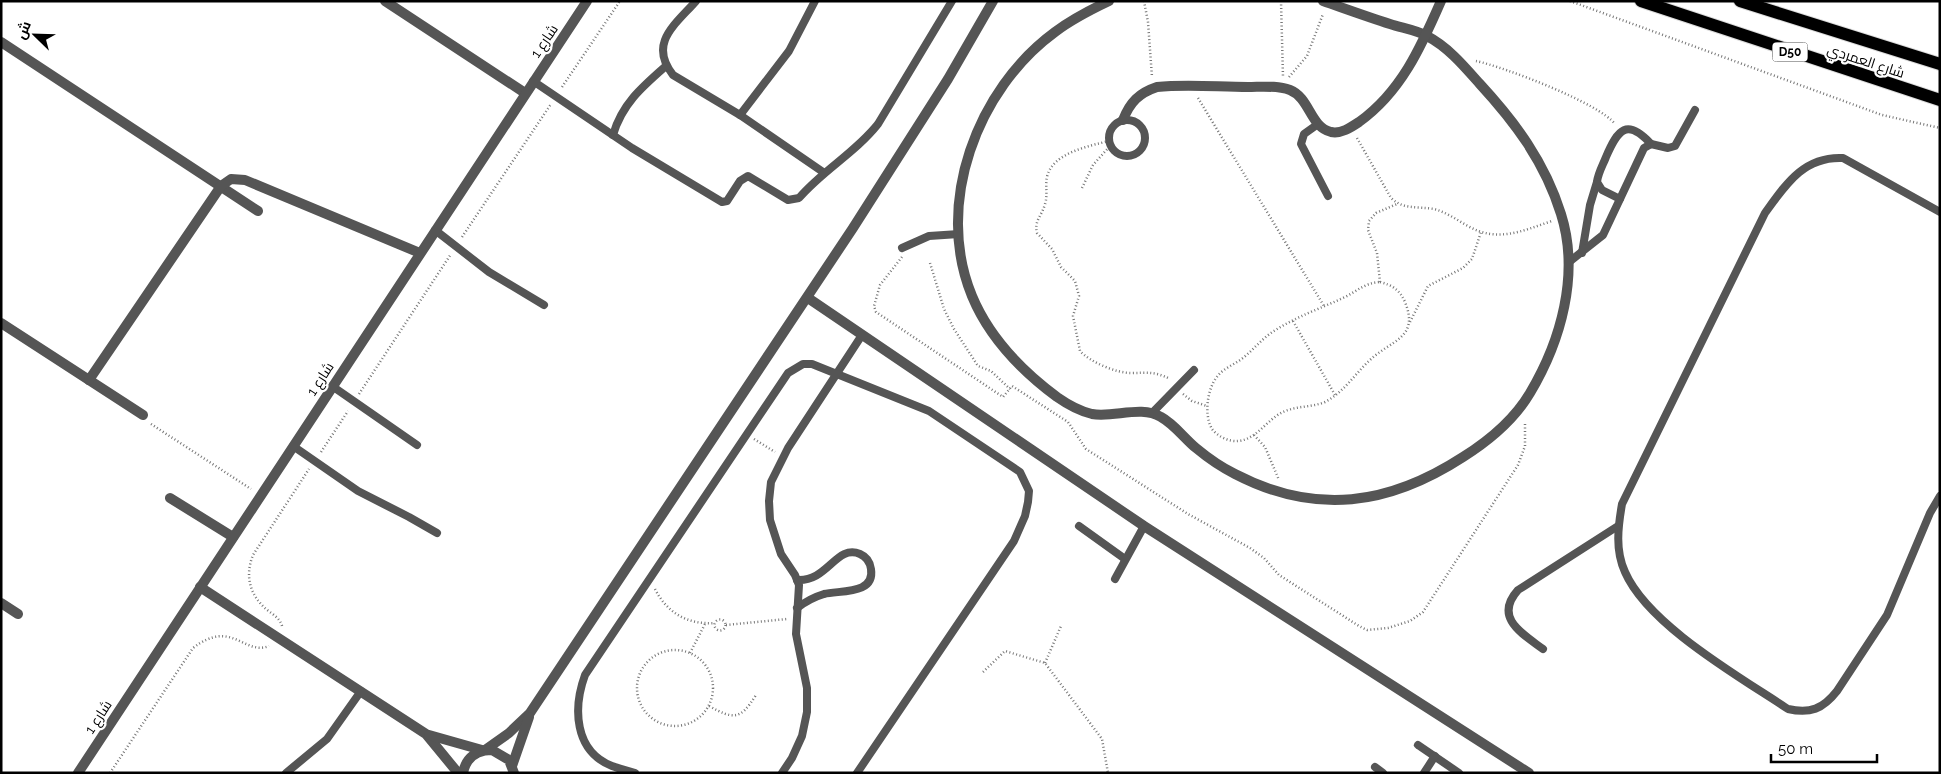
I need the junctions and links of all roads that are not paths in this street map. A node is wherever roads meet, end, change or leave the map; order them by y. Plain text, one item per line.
1 (385, 1) edge
2 (587, 1) edge
3 (696, 1) edge
4 (814, 1) edge
5 (952, 1) edge
6 (993, 1) edge
7 (1109, 1) edge
8 (1441, 1) edge
9 (1641, 1) edge
10 (1740, 1) edge
11 (1325, 2) edge
12 (1426, 35) junction
13 (1, 42) edge
14 (1940, 64) edge
15 (666, 66) junction
16 (534, 81) junction
17 (525, 93) junction
18 (1940, 100) edge
19 (1695, 110) dead end
20 (740, 115) junction
21 (1123, 120) junction
22 (1318, 124) junction
23 (613, 135) junction
24 (1652, 144) junction
25 (823, 172) junction
26 (1597, 182) junction
27 (220, 186) junction
28 (1328, 196) dead end
29 (1620, 199) junction
30 (258, 211) dead end
31 (1940, 212) edge
32 (435, 230) junction
33 (959, 234) junction
34 (902, 248) dead end
35 (420, 253) junction
36 (1582, 253) junction
37 (1569, 262) junction
38 (808, 298) junction
39 (544, 305) dead end
40 (1, 323) edge
41 (862, 335) junction
42 (1194, 370) dead end
43 (838, 372) junction
44 (89, 380) junction
45 (332, 386) junction
46 (1152, 413) junction
47 (143, 416) road end
48 (417, 445) dead end
49 (293, 446) junction
50 (1940, 496) edge
51 (170, 498) dead end
52 (1079, 526) dead end
53 (1144, 526) junction
54 (1618, 526) junction
55 (437, 534) dead end
56 (233, 537) junction
57 (1125, 559) junction
58 (1115, 579) dead end
59 (797, 580) junction
60 (200, 587) junction
61 (1, 603) edge
62 (797, 608) junction
63 (18, 614) dead end
64 (1543, 649) dead end
65 (361, 692) junction
66 (530, 713) junction
67 (426, 734) junction
68 (1418, 745) dead end
69 (484, 750) junction
70 (1435, 756) junction
71 (1375, 767) dead end
72 (514, 770) edge
73 (78, 773) edge
74 (286, 773) edge
75 (458, 773) edge
76 (462, 773) edge
77 (635, 773) edge
78 (782, 773) edge
79 (858, 773) edge
80 (1383, 773) edge
81 (1424, 773) edge
82 (1458, 773) edge
83 (1529, 773) edge

1 - 17 street
2 - 16 street, شارع 1
3 - 15 lane
4 - 20 lane
5 - 25 lane
6 - 38 street
7 - 33 street
8 - 12 street
9 - 18 main road, شارع العمردي / D50
10 - 14 main road, شارع العمردي / D50
11 - 12 street
12 - 22 street
12 - 37 street
13 - 27 street
15 - 20 lane
15 - 23 lane
16 - 17 street, شارع 1
16 - 23 lane
17 - 32 street, شارع 1
19 - 24 lane
20 - 25 lane
21 - 21 lane
21 - 22 street
22 - 28 lane
23 - 25 lane
24 - 26 lane
24 - 29 lane
26 - 29 lane
26 - 36 lane
27 - 30 street
27 - 35 street
27 - 44 street
29 - 36 lane
31 - 54 lane
32 - 35 street, شارع 1
32 - 39 lane
33 - 34 lane
33 - 46 street
35 - 45 street, شارع 1
36 - 37 lane
37 - 46 street
38 - 41 street
38 - 66 street
40 - 44 street
41 - 43 lane
41 - 53 street
42 - 46 lane
43 - 59 lane
43 - 77 lane
43 - 79 lane
44 - 47 street
45 - 48 lane
45 - 49 street, شارع 1
49 - 55 lane
49 - 56 street, شارع 1
50 - 54 lane
51 - 56 street
52 - 57 lane
53 - 57 lane
53 - 83 street
54 - 64 lane
56 - 60 street, شارع 1
57 - 58 lane
59 - 62 lane
59 - 62 lane
60 - 65 street
60 - 73 street, شارع 1
61 - 63 street
62 - 78 lane
65 - 67 street
65 - 74 lane
66 - 69 street
66 - 72 street
67 - 69 street
67 - 75 street
68 - 70 lane
69 - 72 street
69 - 76 street
70 - 81 lane
70 - 82 lane
71 - 80 lane

